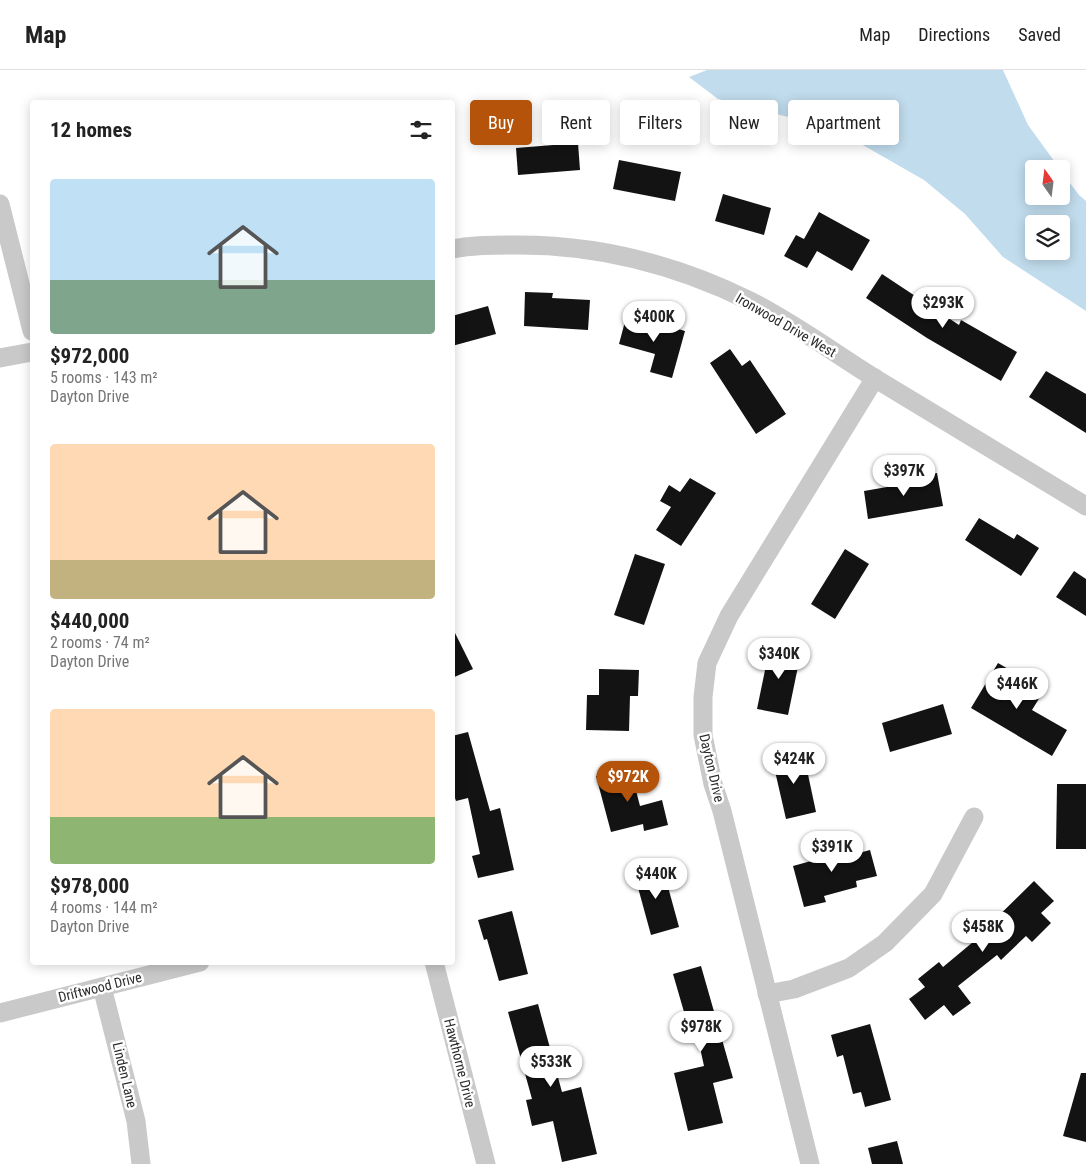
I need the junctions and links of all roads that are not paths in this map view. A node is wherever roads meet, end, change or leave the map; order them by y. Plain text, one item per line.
1 (0, 204) edge
2 (455, 248) edge
3 (30, 323) edge
4 (30, 352) edge
5 (0, 358) edge
6 (875, 378) junction
7 (1086, 506) edge
8 (974, 817) dead end
9 (188, 965) edge
10 (435, 965) edge
11 (102, 987) junction
12 (767, 994) junction
13 (0, 1013) edge
14 (141, 1164) edge
15 (486, 1164) edge
16 (810, 1164) edge

1 - 3 street
2 - 6 street, Ironwood Drive West
4 - 5 street
6 - 7 street, Ironwood Drive West
6 - 12 street, Dayton Drive
8 - 12 street
9 - 11 street, Driftwood Drive
10 - 15 street, Hawthorne Drive
11 - 13 street, Driftwood Drive
11 - 14 street, Linden Lane
12 - 16 street, Dayton Drive

